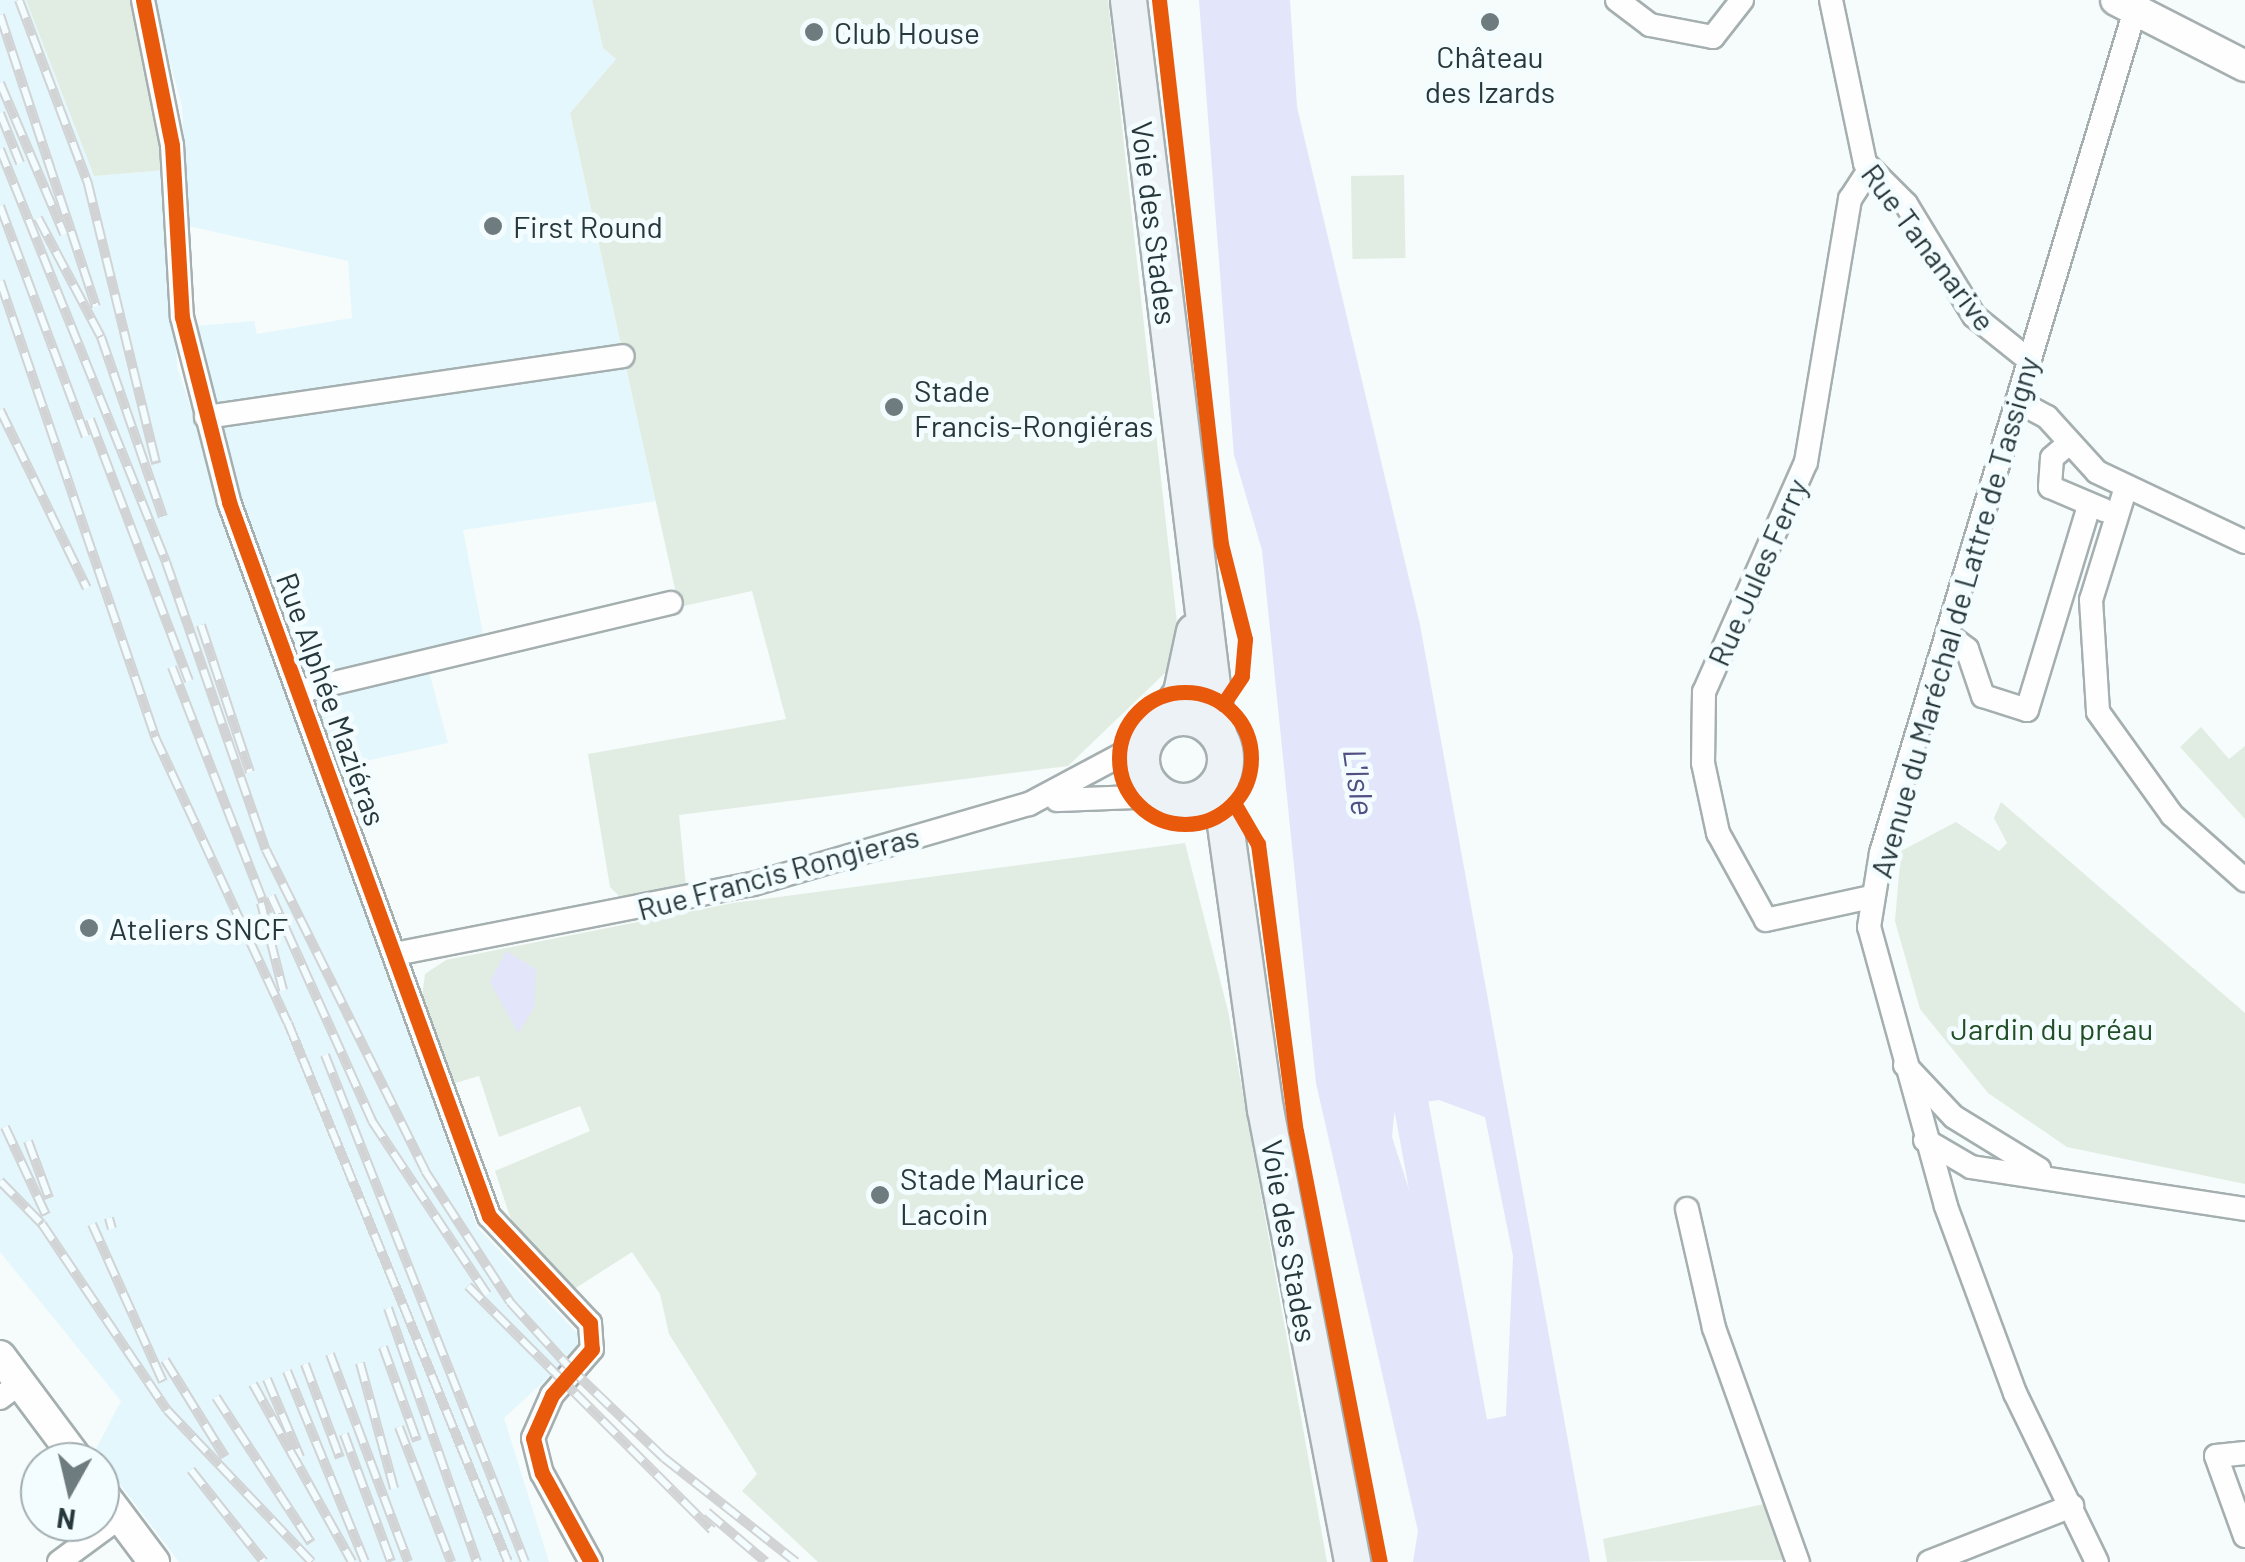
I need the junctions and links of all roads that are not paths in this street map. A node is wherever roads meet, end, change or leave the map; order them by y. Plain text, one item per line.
1 (143, 0) edge
2 (1128, 0) edge
3 (1617, 0) edge
4 (1742, 0) edge
5 (1831, 0) edge
6 (2131, 1) edge
7 (2245, 66) edge
8 (1869, 170) junction
9 (623, 356) dead end
10 (2029, 360) junction
11 (2017, 401) junction
12 (206, 417) junction
13 (2068, 444) junction
14 (2126, 486) junction
15 (2089, 506) junction
16 (2116, 514) junction
17 (2245, 542) edge
18 (1197, 565) junction
19 (671, 603) dead end
20 (1947, 634) junction
21 (301, 691) junction
22 (1152, 733) junction
23 (1218, 734) junction
24 (1219, 782) junction
25 (1168, 798) junction
26 (1028, 804) junction
27 (2245, 880) edge
28 (1872, 897) junction
29 (1240, 919) junction
30 (395, 954) junction
31 (1905, 1065) junction
32 (1954, 1117) junction
33 (1924, 1139) junction
34 (1971, 1167) junction
35 (2073, 1181) junction
36 (1946, 1206) junction
37 (1687, 1209) dead end
38 (2245, 1209) edge
39 (0, 1356) edge
40 (10, 1390) edge
41 (60, 1442) edge
42 (2245, 1453) edge
43 (2072, 1506) junction
44 (120, 1516) edge
45 (2245, 1536) edge
46 (86, 1542) edge
47 (59, 1562) edge
48 (154, 1562) edge
49 (591, 1562) edge
50 (1352, 1562) edge
51 (1798, 1562) edge
52 (1928, 1562) edge
53 (2097, 1562) edge

1 - 12 street, Rue Alphée Maziéras
2 - 18 main road, Voie des Stades
3 - 4 street
5 - 8 street, Rue Tananarive
6 - 7 main road
6 - 10 street, Avenue du Maréchal de Lattre de Tassigny
8 - 10 street, Rue Tananarive
8 - 28 street, Rue Jules Ferry
9 - 12 street
10 - 11 street, Avenue du Maréchal de Lattre de Tassigny
11 - 13 street
11 - 20 street, Avenue du Maréchal de Lattre de Tassigny
12 - 21 street, Rue Alphée Maziéras
13 - 14 street
13 - 15 street
14 - 16 street
14 - 17 street
15 - 16 street
15 - 20 street
16 - 27 street
18 - 22 main road, Voie des Stades
18 - 23 main road, Voie des Stades
19 - 21 street
20 - 28 street, Avenue du Maréchal de Lattre de Tassigny
21 - 30 street, Rue Alphée Maziéras
22 - 23 main road
22 - 25 main road
22 - 26 street, Rue Francis Rongieras
23 - 24 main road
24 - 25 main road
24 - 29 main road, Voie des Stades
25 - 26 street
25 - 29 main road, Voie des Stades
26 - 30 street, Rue Francis Rongieras
28 - 31 street, Avenue du Maréchal de Lattre de Tassigny
29 - 50 main road, Voie des Stades
30 - 49 street, Rue Alphée Maziéras
31 - 32 street
31 - 33 street, Avenue du Maréchal de Lattre de Tassigny
32 - 33 street
32 - 35 street
33 - 34 street
33 - 36 street, Avenue du Maréchal de Lattre de Tassigny
34 - 35 street
34 - 36 street
35 - 38 street
36 - 43 street, Avenue du Maréchal de Lattre de Tassigny
37 - 51 street
39 - 40 main road
40 - 41 main road
42 - 45 street
43 - 52 street
43 - 53 street, Avenue du Maréchal de Lattre de Tassigny
44 - 48 main road
46 - 47 street

